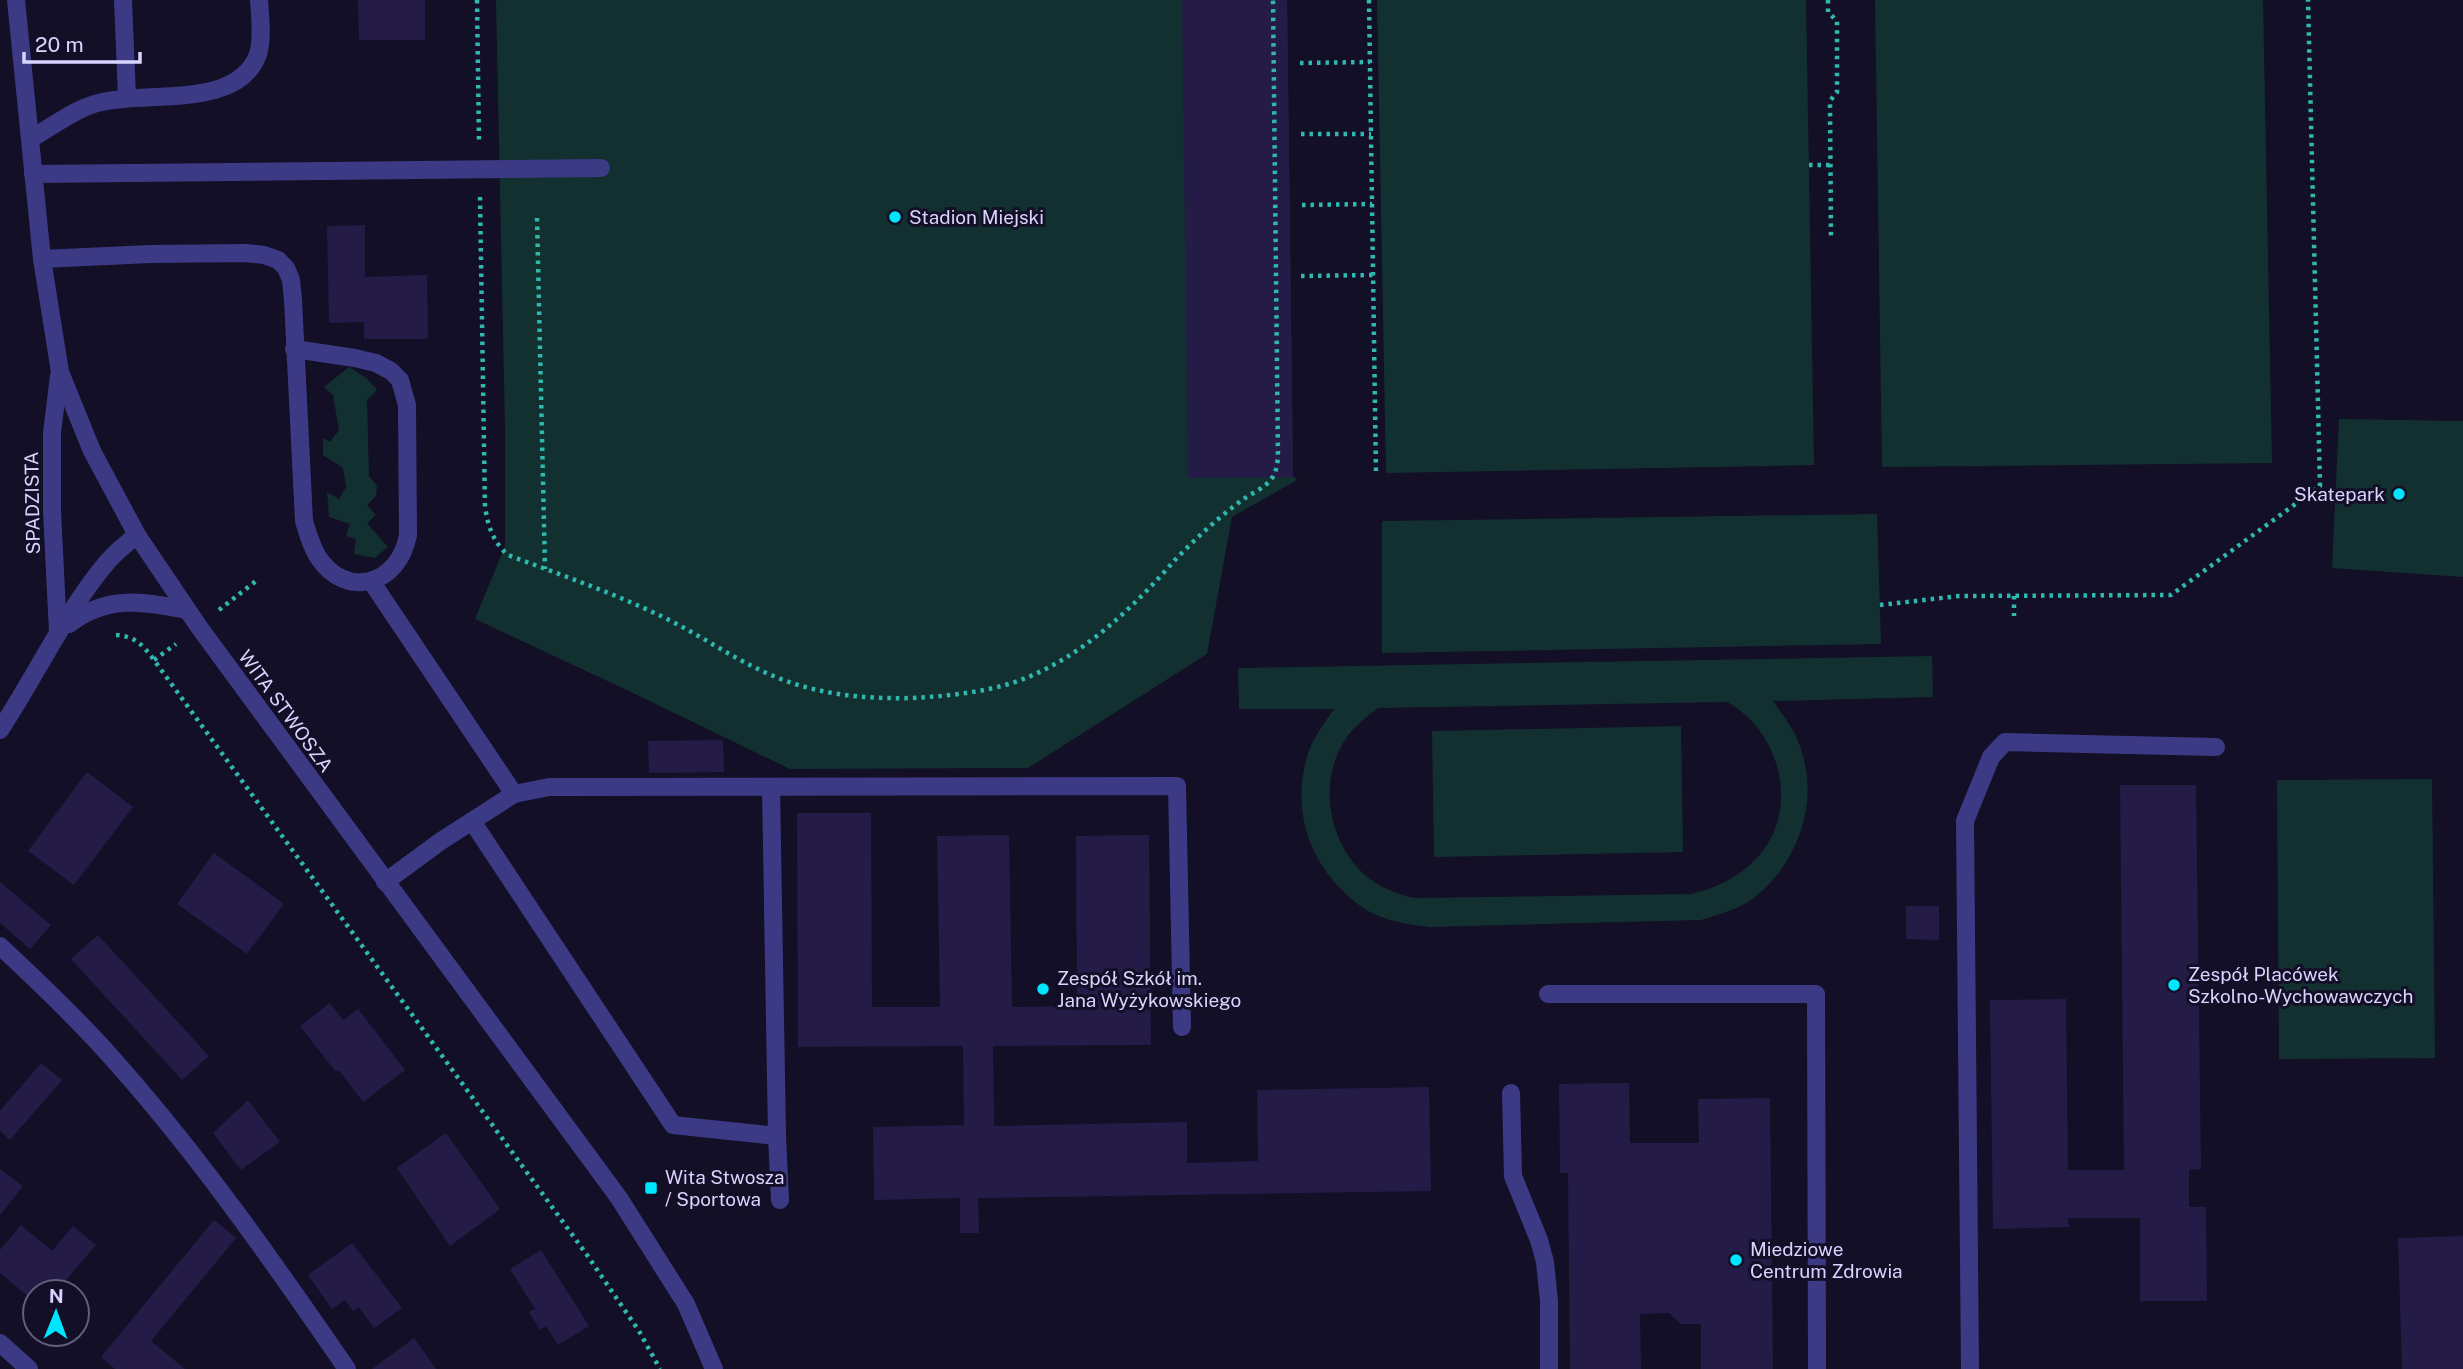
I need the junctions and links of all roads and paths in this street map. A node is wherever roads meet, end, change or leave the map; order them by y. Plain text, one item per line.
1 (16, 0) edge
2 (123, 0) edge
3 (260, 0) edge
4 (477, 0) edge
5 (1273, 0) edge
6 (1369, 0) edge
7 (1828, 0) edge
8 (2308, 0) edge
9 (1370, 62) junction
10 (1300, 63) dead end
11 (127, 97) junction
12 (1301, 134) dead end
13 (1371, 134) junction
14 (30, 139) junction
15 (1809, 165) dead end
16 (1830, 165) junction
17 (601, 168) dead end
18 (480, 170) junction
19 (33, 174) junction
20 (1372, 204) junction
21 (1302, 205) dead end
22 (537, 218) dead end
23 (1831, 237) dead end
24 (42, 259) junction
25 (1373, 275) junction
26 (1301, 276) dead end
27 (294, 349) junction
28 (60, 372) junction
29 (1376, 475) dead end
30 (137, 535) junction
31 (545, 569) junction
32 (371, 581) junction
33 (2014, 596) junction
34 (1880, 605) dead end
35 (187, 610) junction
36 (2014, 616) dead end
37 (58, 632) junction
38 (110, 635) dead end
39 (0, 730) edge
40 (2216, 747) dead end
41 (771, 788) junction
42 (514, 794) junction
43 (472, 821) junction
44 (385, 882) junction
45 (0, 946) edge
46 (1548, 994) dead end
47 (1182, 1027) dead end
48 (1511, 1093) dead end
49 (777, 1136) junction
50 (780, 1200) dead end
51 (0, 1343) edge
52 (29, 1369) edge
53 (347, 1369) edge
54 (660, 1369) edge
55 (715, 1369) edge
56 (1549, 1369) edge
57 (1816, 1369) edge
58 (1970, 1369) edge

1 - 14 street, WITA STWOSZA
2 - 11 street
3 - 11 street
4 - 18 path
5 - 31 path
6 - 9 path
7 - 16 path
8 - 33 path
9 - 10 path
9 - 13 path
11 - 14 street
12 - 13 path
13 - 20 path
14 - 19 street, WITA STWOSZA
15 - 16 path
16 - 23 path
17 - 18 street
18 - 19 street
18 - 31 path
19 - 24 street, WITA STWOSZA
20 - 21 path
20 - 25 path
22 - 31 path
24 - 27 street
24 - 28 street, WITA STWOSZA
25 - 26 path
25 - 29 path
27 - 32 street
27 - 32 street
28 - 30 street, WITA STWOSZA
28 - 37 street, SPADZISTA
30 - 35 street, WITA STWOSZA
30 - 37 street
32 - 42 street
33 - 34 path
33 - 36 path
35 - 37 street
35 - 44 street, WITA STWOSZA
37 - 39 street
38 - 54 path
40 - 58 street
41 - 42 street
41 - 47 street
41 - 49 street
42 - 43 street
43 - 44 street
43 - 49 street
44 - 55 street, WITA STWOSZA
45 - 53 street
46 - 57 street
48 - 56 street
49 - 50 street
51 - 52 street

